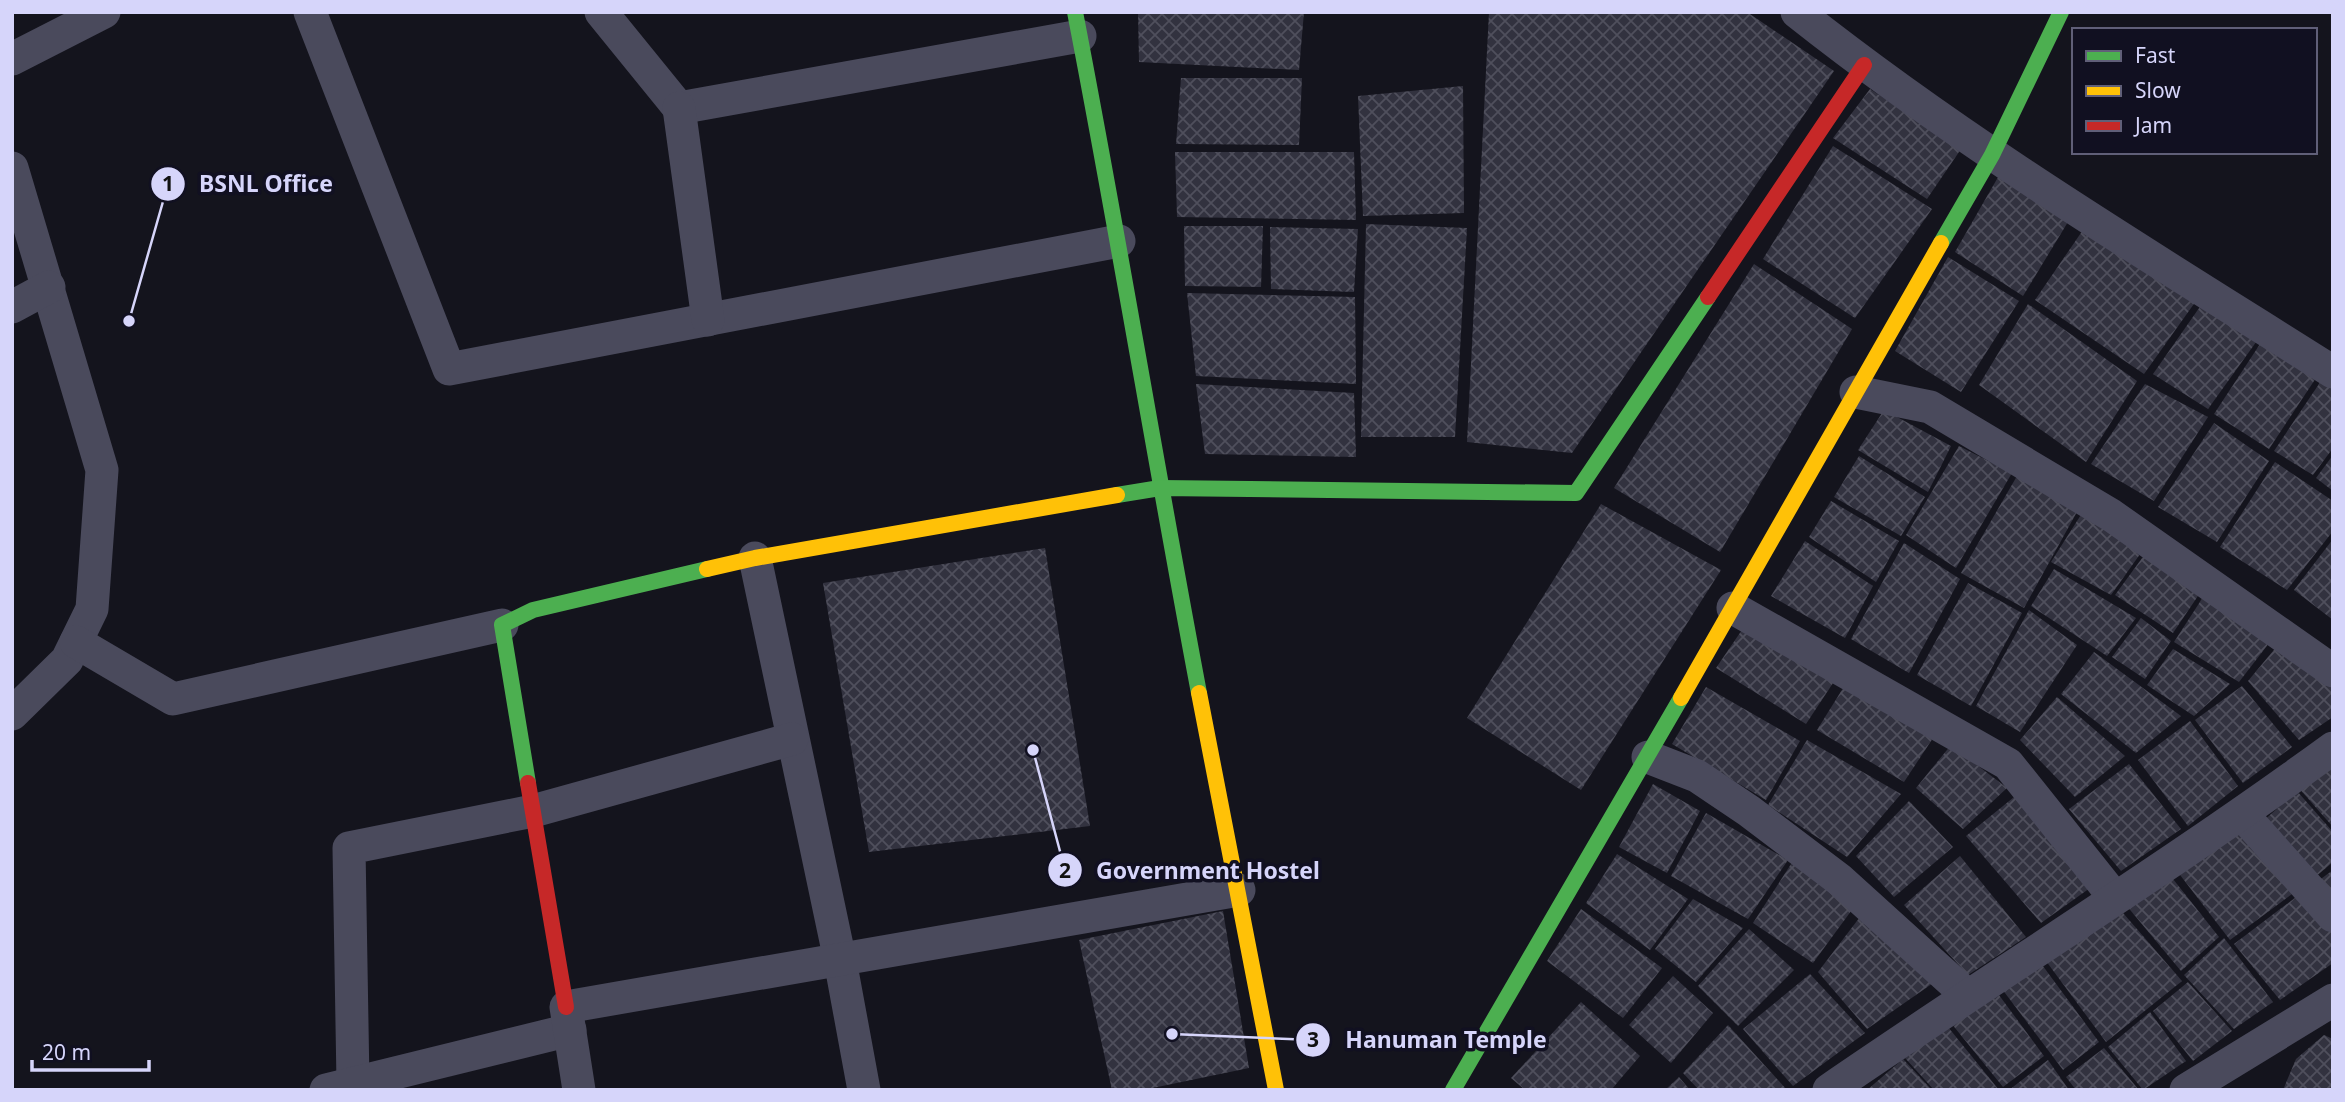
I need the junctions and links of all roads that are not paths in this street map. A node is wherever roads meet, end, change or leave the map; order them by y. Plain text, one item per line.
1 (104, 12) edge
2 (310, 12) edge
3 (601, 12) edge
4 (1797, 12) edge
5 (2061, 12) edge
6 (1078, 24) edge
7 (12, 59) edge
8 (1864, 65) junction
9 (678, 108) junction
10 (1992, 155) junction
11 (12, 168) edge
12 (1119, 241) junction
13 (49, 287) junction
14 (12, 307) edge
15 (708, 320) junction
16 (2333, 372) edge
17 (1856, 392) junction
18 (1160, 488) junction
19 (755, 558) junction
20 (1733, 608) junction
21 (502, 625) junction
22 (76, 642) junction
23 (2333, 671) edge
24 (12, 714) edge
25 (792, 739) junction
26 (2333, 748) edge
27 (1648, 757) junction
28 (533, 811) junction
29 (2242, 814) junction
30 (1239, 890) junction
31 (2115, 898) junction
32 (2333, 916) edge
33 (840, 960) junction
34 (1967, 995) junction
35 (2333, 1000) edge
36 (568, 1018) junction
37 (340, 1087) edge
38 (579, 1090) edge
39 (864, 1090) edge
40 (1276, 1090) edge
41 (1453, 1090) edge
42 (1829, 1090) edge
43 (2186, 1090) edge

1 - 7 street
2 - 15 street
3 - 9 street
4 - 8 street
5 - 10 street
6 - 9 street
6 - 12 street
8 - 10 street
8 - 18 street
9 - 15 street
10 - 16 street
10 - 17 street
11 - 13 street
12 - 15 street
12 - 18 street
13 - 14 street
13 - 22 street
17 - 20 street
17 - 23 street
18 - 19 street
18 - 30 street
19 - 21 street
19 - 25 street
20 - 27 street
20 - 31 street
21 - 22 street
21 - 28 street
22 - 24 street
25 - 28 street
25 - 33 street
26 - 29 street
27 - 34 street
27 - 41 street
28 - 36 street
28 - 37 street
29 - 31 street
29 - 32 street
30 - 33 street
30 - 40 street
31 - 34 street
33 - 36 street
33 - 39 street
34 - 42 street
35 - 43 street
36 - 37 street
36 - 38 street

